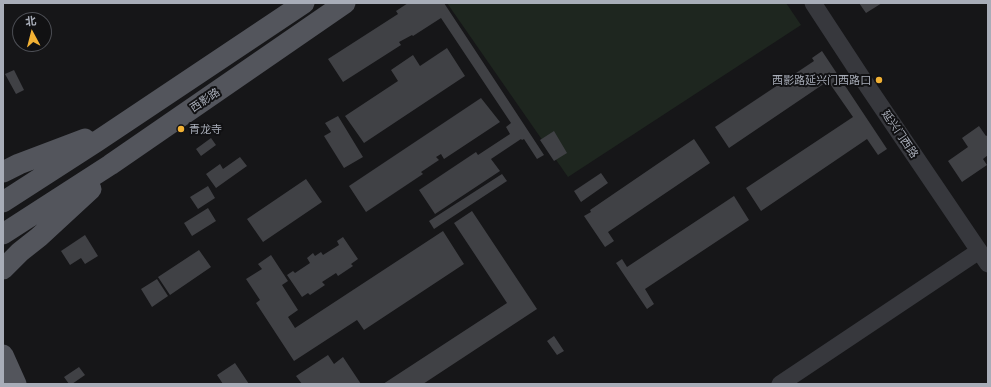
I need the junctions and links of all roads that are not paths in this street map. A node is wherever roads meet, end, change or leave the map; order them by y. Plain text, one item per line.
1 (304, 3) edge
2 (345, 3) edge
3 (813, 3) edge
4 (125, 123) junction
5 (138, 145) junction
6 (3, 172) edge
7 (3, 202) edge
8 (3, 234) edge
9 (983, 258) edge
10 (3, 269) edge
11 (3, 355) edge
12 (3, 379) edge
13 (6, 384) edge
14 (16, 384) edge
15 (780, 384) edge

1 - 4 main road
2 - 5 main road, 西影路
3 - 9 street, 延兴门西路
4 - 6 main road
4 - 7 main road
5 - 8 main road, 西影路
5 - 10 main road
9 - 15 street
11 - 14 main road
12 - 13 main road

